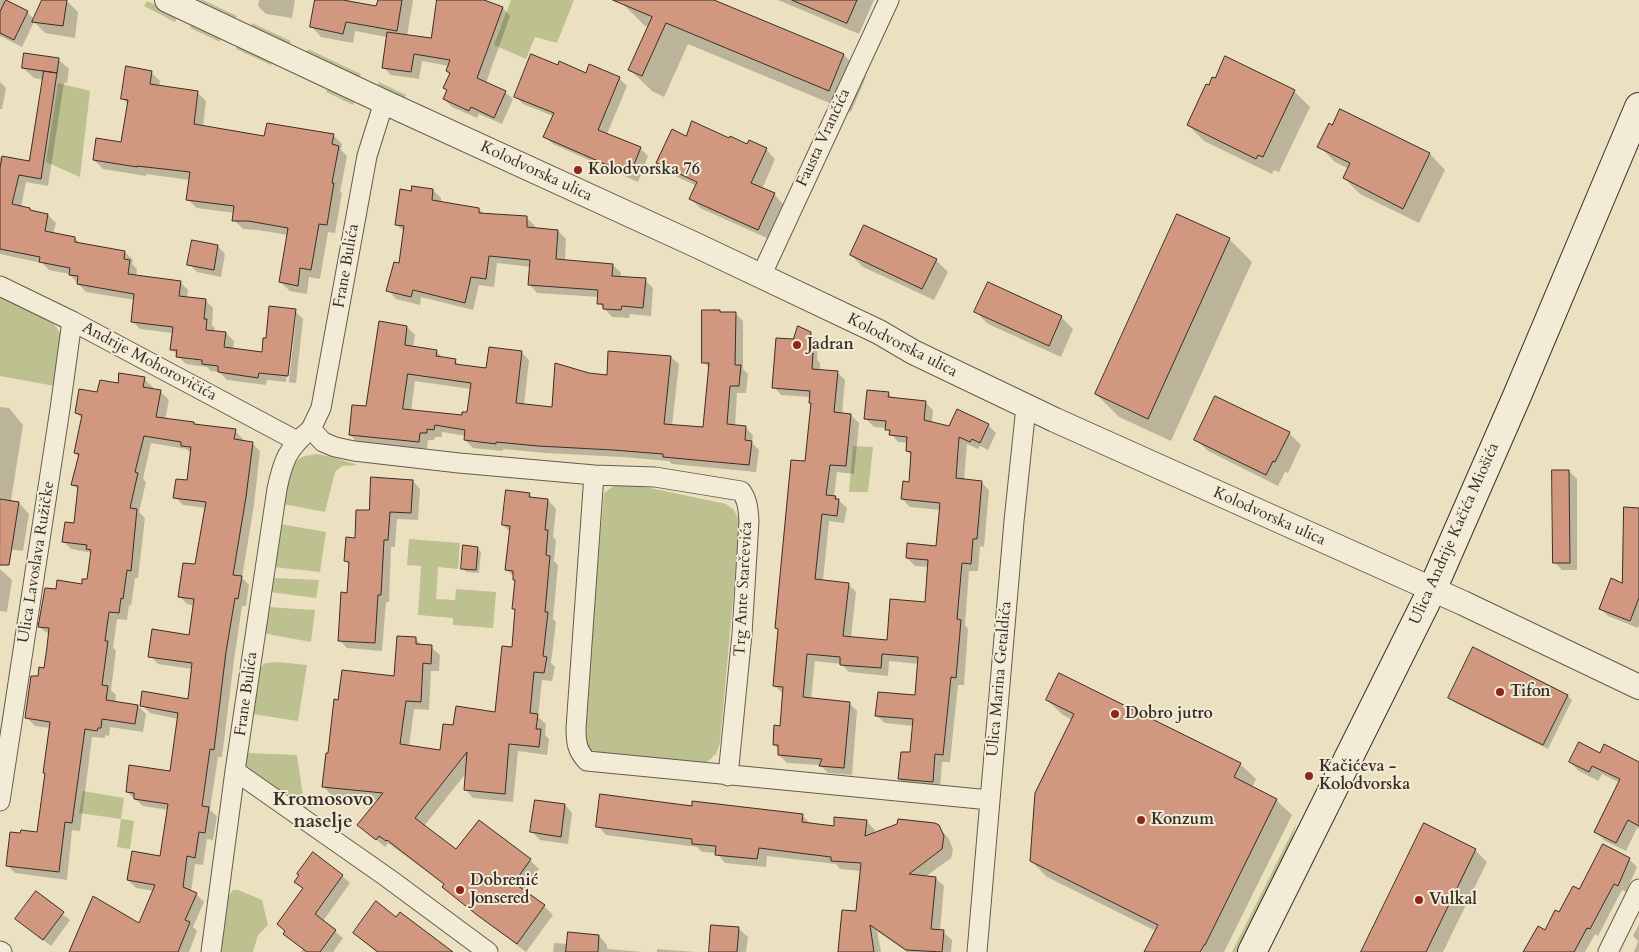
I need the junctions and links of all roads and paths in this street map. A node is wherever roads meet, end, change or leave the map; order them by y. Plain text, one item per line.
1 (167, 0) edge
2 (889, 0) edge
3 (384, 102) junction
4 (1639, 107) edge
5 (761, 276) junction
6 (0, 286) edge
7 (72, 321) junction
8 (1026, 407) junction
9 (304, 435) junction
10 (594, 475) junction
11 (1432, 590) junction
12 (1639, 687) edge
13 (236, 771) junction
14 (728, 776) junction
15 (990, 800) junction
16 (0, 801) edge
17 (1639, 889) edge
18 (486, 951) edge
19 (211, 952) edge
20 (977, 952) edge
21 (1252, 952) edge
22 (1608, 952) edge

1 - 3 street, Kolodvorska ulica
2 - 5 street, Fausta Vrančića
3 - 5 street, Kolodvorska ulica
3 - 9 street, Frane Bulića
4 - 11 main road, Ulica Andrije Kačića Miošića
5 - 8 street, Kolodvorska ulica
6 - 7 street, Andrije Mohorovičića
7 - 9 street, Andrije Mohorovičića
7 - 16 street, Ulica Lavoslava Ružičke
8 - 11 street, Kolodvorska ulica
8 - 15 street, Ulica Marina Getaldića
9 - 10 street, Trg Ante Starčevića
9 - 13 street, Frane Bulića
10 - 14 street
10 - 14 street, Trg Ante Starčevića
11 - 12 street, Kolodvorska ulica
11 - 21 main road, Ulica Andrije Kačića Miošića
13 - 18 street
13 - 19 street, Frane Bulića
14 - 15 street
15 - 20 street, Ulica Marina Getaldića
17 - 22 street

